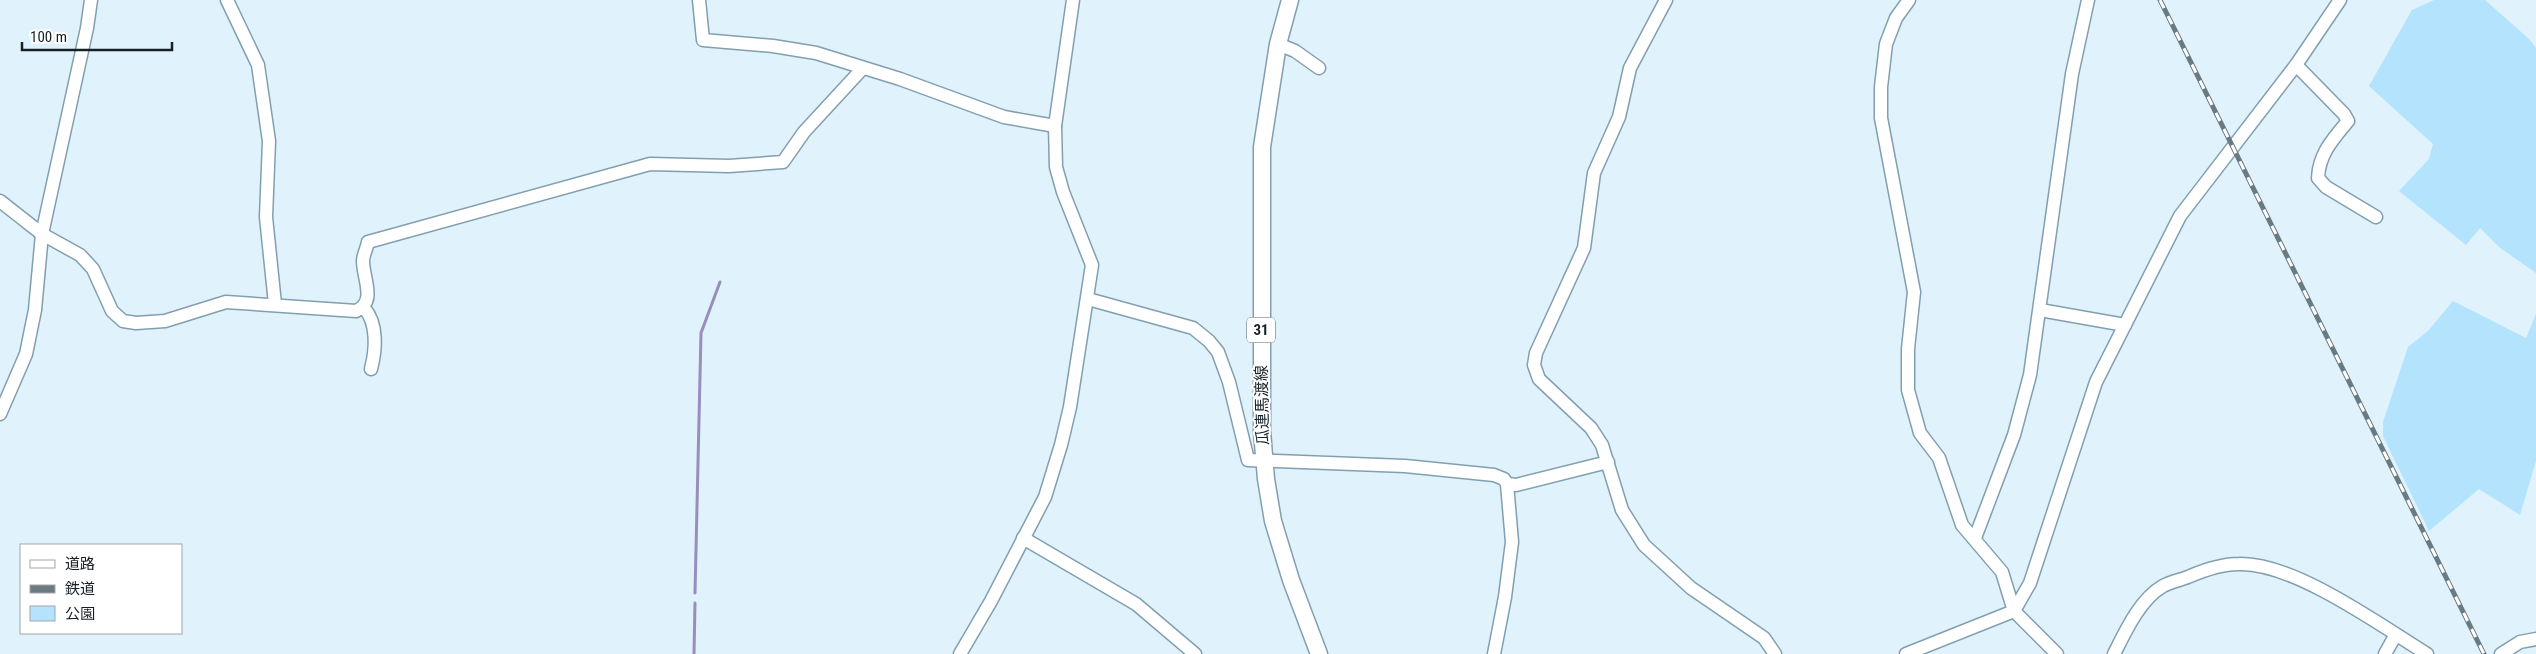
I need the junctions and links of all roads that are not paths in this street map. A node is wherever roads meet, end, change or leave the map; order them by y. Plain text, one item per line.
1 (91, 0) edge
2 (227, 0) edge
3 (699, 0) edge
4 (1073, 0) edge
5 (1290, 0) edge
6 (1666, 0) edge
7 (1909, 0) edge
8 (2088, 0) edge
9 (2340, 0) edge
10 (1278, 44) junction
11 (2296, 65) junction
12 (862, 68) junction
13 (1319, 68) dead end
14 (1055, 126) junction
15 (0, 201) edge
16 (2376, 217) dead end
17 (42, 234) junction
18 (1088, 299) junction
19 (275, 304) junction
20 (364, 308) junction
21 (2040, 310) junction
22 (2125, 325) junction
23 (371, 369) dead end
24 (0, 414) edge
25 (1264, 460) junction
26 (1608, 462) junction
27 (1507, 484) junction
28 (1023, 538) junction
29 (1975, 538) junction
30 (2014, 611) junction
31 (2395, 636) junction
32 (2536, 639) edge
33 (960, 654) edge
34 (1195, 654) edge
35 (1320, 654) edge
36 (1494, 654) edge
37 (1775, 654) edge
38 (1906, 654) edge
39 (2057, 654) edge
40 (2114, 654) edge
41 (2385, 654) edge
42 (2427, 654) edge
43 (2501, 654) edge

1 - 17 street
2 - 19 street
3 - 12 street
4 - 14 street
5 - 10 main road, 瓜連馬渡線 / 31
6 - 26 street
7 - 29 street
8 - 21 street
9 - 11 street
10 - 13 street
10 - 25 main road, 瓜連馬渡線 / 31
11 - 16 street
11 - 22 street
12 - 14 street
12 - 20 street
14 - 18 street
15 - 17 street
17 - 19 street
17 - 24 street
18 - 25 street
18 - 28 street
19 - 20 street
20 - 23 street
21 - 22 street
21 - 29 street
22 - 30 street
25 - 27 street
25 - 35 main road, 瓜連馬渡線 / 31
26 - 27 street
26 - 37 street
27 - 36 street
28 - 33 street
28 - 34 street
29 - 30 street
30 - 38 street
30 - 39 street
31 - 40 street
31 - 41 street
31 - 42 street
32 - 43 street

